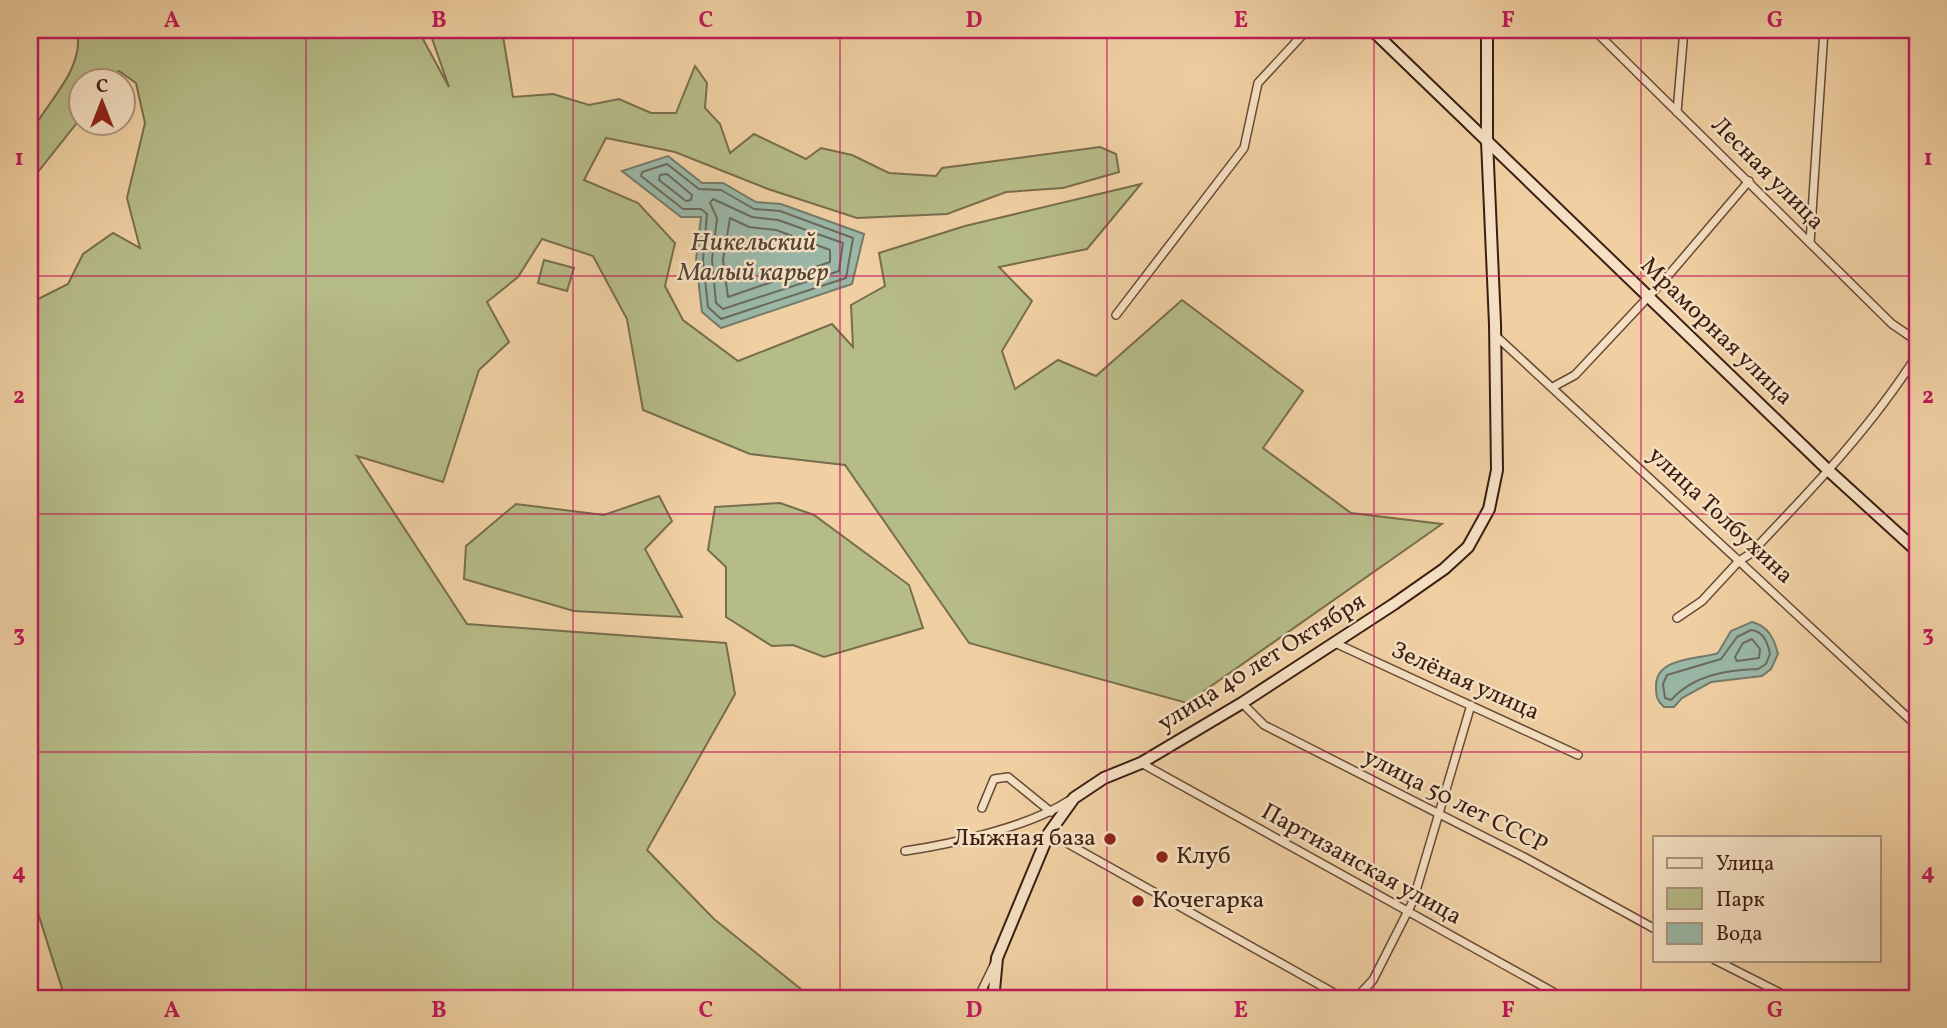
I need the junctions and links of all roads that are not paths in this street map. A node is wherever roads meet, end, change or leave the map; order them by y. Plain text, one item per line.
1 (1307, 30) edge
2 (1371, 30) edge
3 (1487, 30) edge
4 (1594, 30) edge
5 (1684, 30) edge
6 (1824, 30) edge
7 (1677, 111) junction
8 (1487, 141) junction
9 (1749, 181) junction
10 (1810, 243) junction
11 (1647, 296) junction
12 (1116, 315) dead end
13 (1496, 336) junction
14 (1917, 341) edge
15 (1917, 355) edge
16 (1553, 387) junction
17 (1829, 471) junction
18 (1917, 551) edge
19 (1739, 561) junction
20 (1677, 618) dead end
21 (1335, 643) junction
22 (1242, 703) junction
23 (1471, 705) junction
24 (1917, 726) edge
25 (1578, 755) dead end
26 (1141, 763) junction
27 (1074, 798) junction
28 (982, 808) dead end
29 (1052, 812) junction
30 (1437, 814) junction
31 (1049, 833) junction
32 (905, 851) dead end
33 (1409, 912) junction
34 (1653, 928) edge
35 (997, 958) junction
36 (1720, 962) edge
37 (978, 998) edge
38 (998, 998) edge
39 (1343, 998) edge
40 (1356, 998) edge
41 (1564, 998) edge
42 (1790, 998) edge

1 - 12 street
2 - 8 street, Мраморная улица
3 - 8 street, улица 40 лет Октября
4 - 7 street, Лесная улица
5 - 7 street
6 - 10 street
7 - 9 street, Лесная улица
8 - 11 street, Мраморная улица
8 - 13 street, улица 40 лет Октября
9 - 10 street, Лесная улица
9 - 11 street
10 - 14 street, Лесная улица
11 - 16 street
11 - 17 street, Мраморная улица
13 - 16 street, улица Толбухина
13 - 21 street, улица 40 лет Октября
15 - 17 street
16 - 19 street, улица Толбухина
17 - 18 street, Мраморная улица
17 - 19 street
19 - 20 street
19 - 24 street, улица Толбухина
21 - 22 street, улица 40 лет Октября
21 - 23 street, Зелёная улица
22 - 26 street, улица 40 лет Октября
22 - 30 street, улица 50 лет СССР
23 - 25 street, Зелёная улица
23 - 30 street
26 - 27 street, улица 40 лет Октября
26 - 33 street, Партизанская улица
27 - 29 street
27 - 31 street, улица 40 лет Октября
28 - 29 street
29 - 32 street
30 - 33 street
30 - 34 street, улица 50 лет СССР
31 - 35 street, улица 40 лет Октября
31 - 39 street
33 - 40 street
33 - 41 street, Партизанская улица
35 - 37 street, улица 40 лет Октября
35 - 38 street
36 - 42 street

